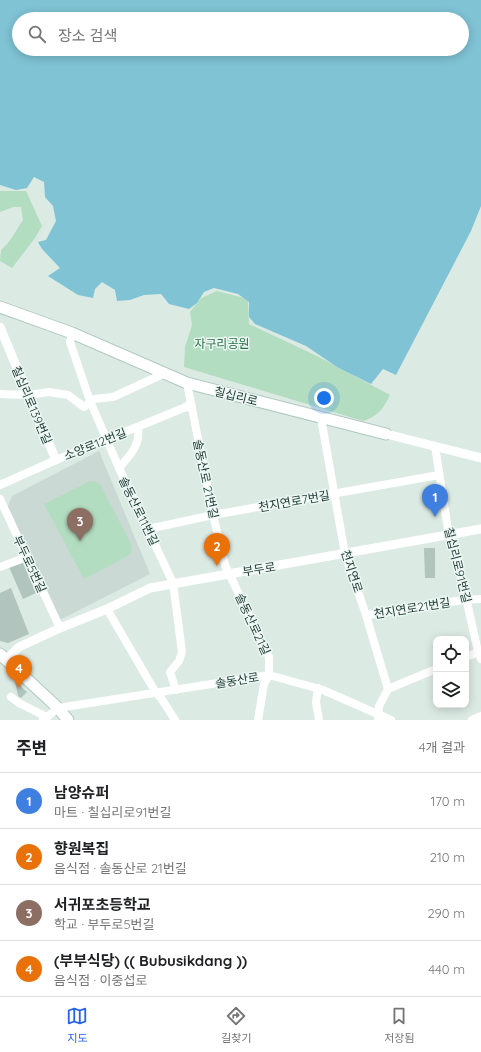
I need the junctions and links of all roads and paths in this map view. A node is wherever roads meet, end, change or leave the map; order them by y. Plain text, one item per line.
1 (0, 307) edge
2 (0, 327) edge
3 (72, 333) junction
4 (163, 374) junction
5 (187, 383) junction
6 (0, 394) edge
7 (28, 395) junction
8 (90, 401) junction
9 (189, 406) junction
10 (321, 418) junction
11 (138, 427) junction
12 (386, 434) joint
13 (107, 440) junction
14 (435, 446) junction
15 (481, 458) edge
16 (56, 460) junction
17 (119, 468) junction
18 (439, 475) junction
19 (0, 485) edge
20 (334, 494) junction
21 (0, 499) edge
22 (214, 515) junction
23 (148, 529) junction
24 (481, 529) edge
25 (449, 536) junction
26 (345, 554) junction
27 (26, 557) junction
28 (0, 567) edge
29 (229, 574) junction
30 (173, 583) junction
31 (466, 599) junction
32 (481, 599) edge
33 (107, 609) junction
34 (366, 615) junction
35 (60, 628) junction
36 (480, 654) edge
37 (469, 656) edge
38 (3, 657) edge
39 (433, 670) edge
40 (269, 675) junction
41 (318, 688) junction
42 (388, 689) junction
43 (176, 690) junction
44 (156, 693) junction
45 (11, 697) dead end
46 (58, 708) junction
47 (481, 716) edge
48 (378, 717) edge
49 (45, 718) edge
50 (68, 720) edge
51 (175, 720) edge
52 (258, 720) edge
53 (319, 720) edge
54 (391, 720) edge
55 (472, 720) edge

1 - 3 main road, 칠십리로
2 - 7 street, 칠십리로139번길
3 - 4 main road, 칠십리로
3 - 8 street, 솔동산로11번길
4 - 5 main road, 칠십리로
4 - 8 street
5 - 9 street, 솔동산로 21번길
5 - 10 main road, 칠십리로
6 - 7 street
7 - 8 street
7 - 16 street, 칠십리로139번길
8 - 13 street, 솔동산로11번길
9 - 11 street, 소양로12번길
9 - 22 street, 솔동산로 21번길
10 - 12 main road, 칠십리로
10 - 20 street, 천지연로
11 - 13 street, 소양로12번길
11 - 17 street
12 - 14 street, 칠십리로
13 - 16 street, 소양로12번길
13 - 17 street, 솔동산로11번길
14 - 15 street, 칠십리로
14 - 18 street, 칠십리로91번길
16 - 19 street, 소양로12번길
17 - 23 street, 솔동산로11번길
18 - 20 street, 천지연로7번길
18 - 25 street, 칠십리로91번길
20 - 22 street, 천지연로7번길
20 - 26 street, 천지연로
21 - 27 street, 부두로5번길
22 - 23 street, 천지연로7번길
22 - 29 street, 솔동산로 21번길
23 - 30 street, 솔동산로11번길
24 - 25 street, 부두로
25 - 26 street, 부두로
25 - 31 street, 칠십리로91번길
26 - 29 street, 부두로
26 - 34 street, 천지연로
27 - 28 street
27 - 35 street, 부두로5번길
29 - 30 street, 부두로
29 - 40 street, 솔동산로21길
30 - 33 street, 부두로
30 - 43 street, 솔동산로11번길
31 - 32 street, 천지연로21번길
31 - 34 street, 천지연로21번길
31 - 36 street, 칠십리로91번길
33 - 35 street, 부두로
33 - 44 street
34 - 42 street, 천지연로
35 - 38 street, 부두로
36 - 37 street
38 - 46 main road
39 - 42 street
40 - 41 street, 솔동산로
40 - 43 street, 솔동산로
40 - 52 street
41 - 48 street, 솔동산로
41 - 53 street
42 - 48 street
43 - 44 street, 솔동산로
44 - 46 street, 솔동산로
44 - 51 street
45 - 49 street
46 - 49 street
46 - 50 main road
47 - 55 street
48 - 54 street, 솔동산로

